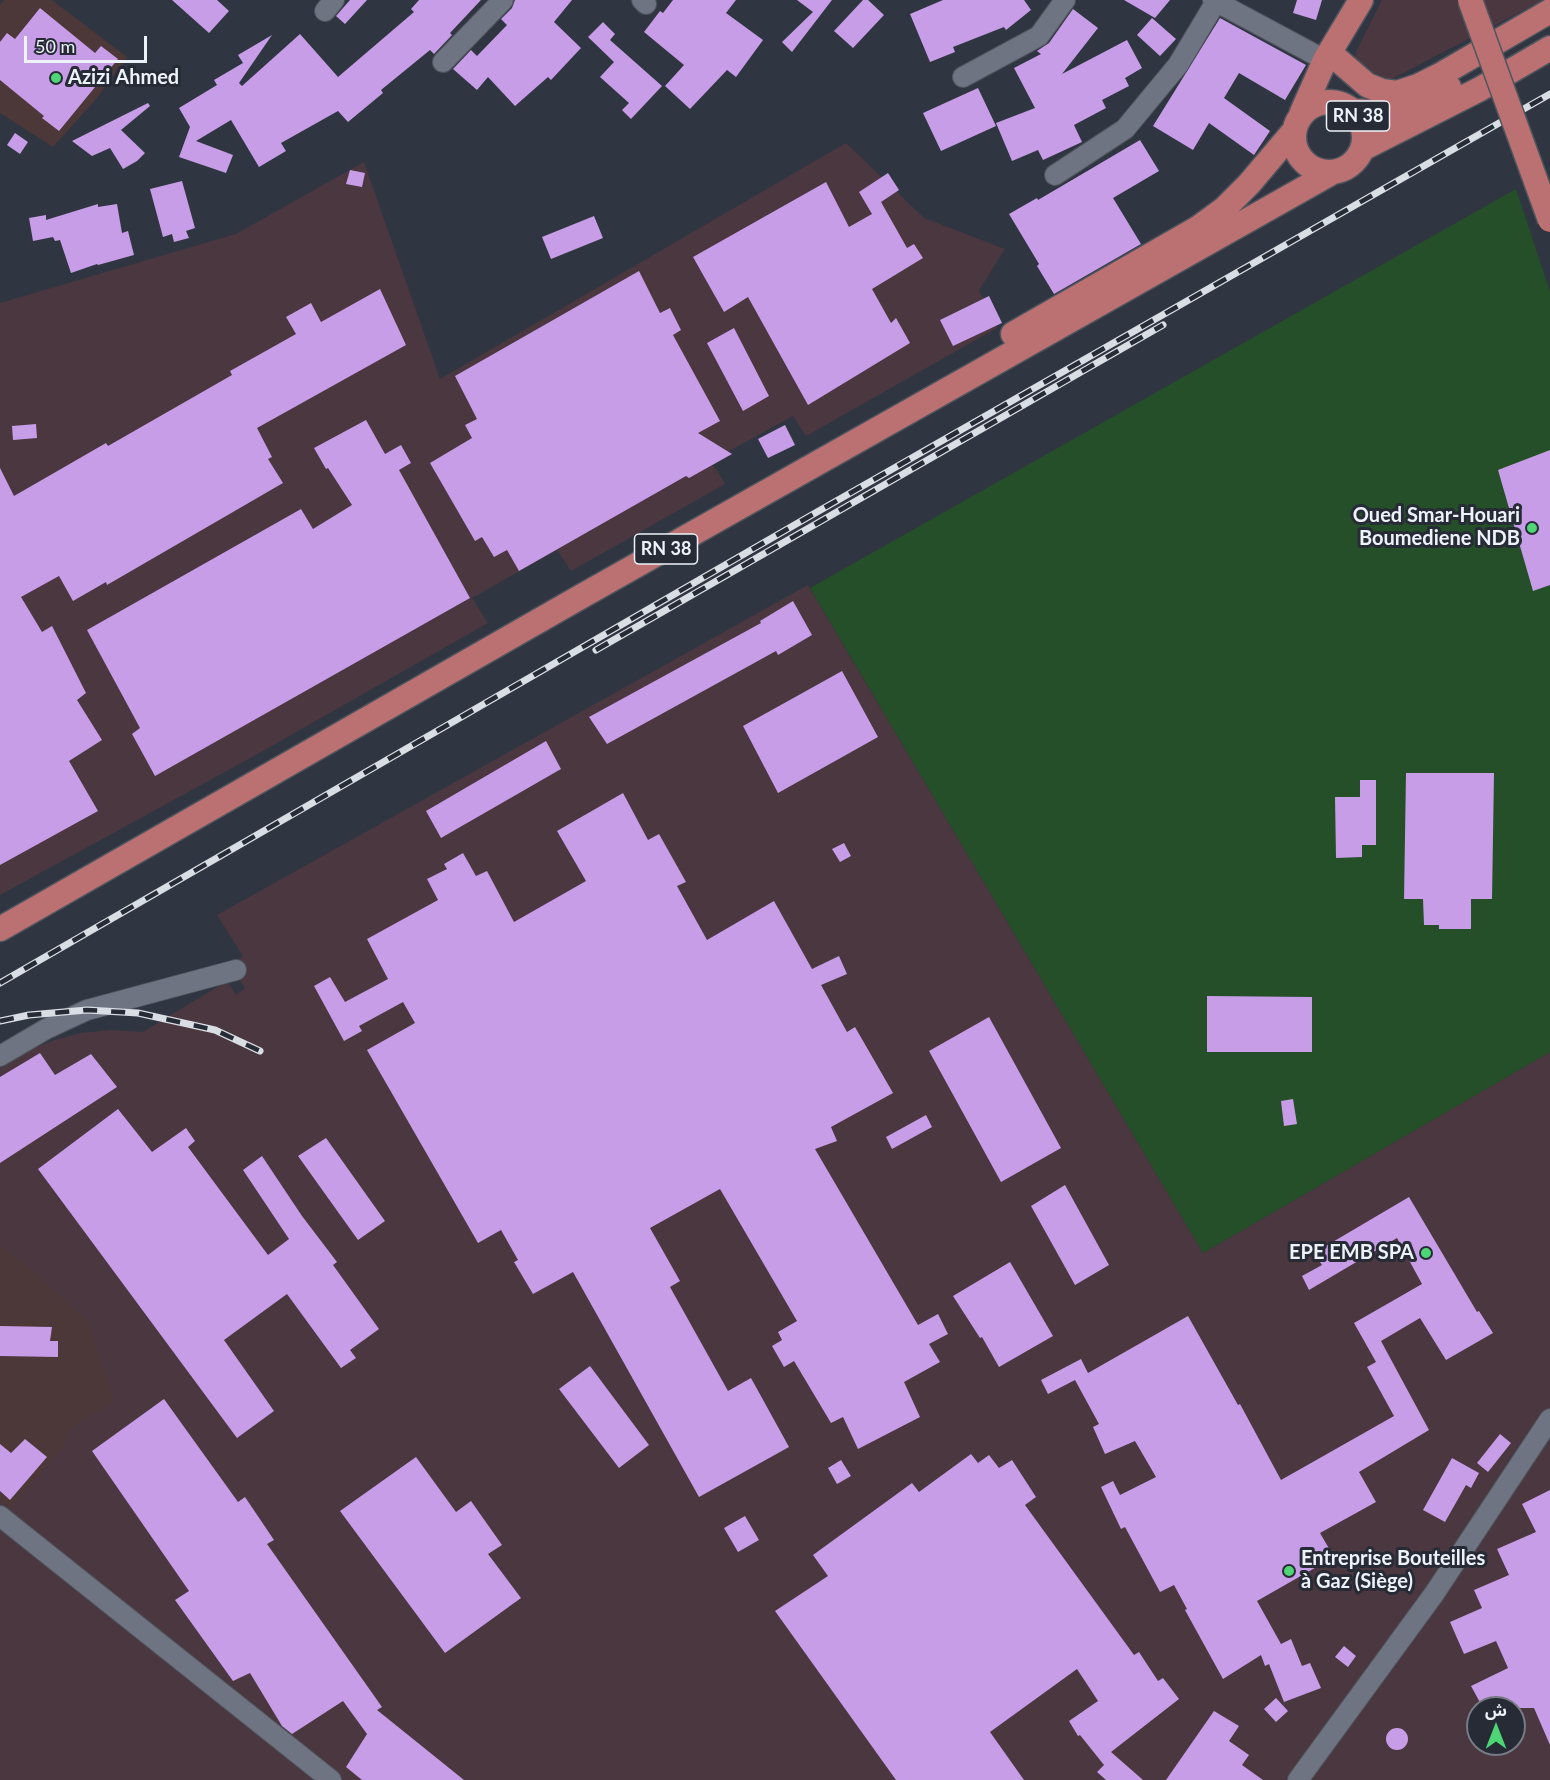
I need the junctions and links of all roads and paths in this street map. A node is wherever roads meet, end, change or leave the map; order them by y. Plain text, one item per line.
1 (503, 0) edge
2 (1065, 0) edge
3 (1361, 0) edge
4 (1470, 0) edge
5 (1215, 1) edge
6 (1550, 11) edge
7 (1550, 29) edge
8 (1550, 48) edge
9 (1328, 57) junction
10 (443, 62) dead end
11 (963, 77) dead end
12 (1346, 106) junction
13 (1298, 122) junction
14 (1362, 148) junction
15 (1333, 172) junction
16 (1055, 175) dead end
17 (1550, 220) edge
18 (948, 381) junction
19 (0, 914) edge
20 (0, 929) edge
21 (236, 970) dead end
22 (0, 1056) edge
23 (1550, 1419) edge
24 (0, 1516) edge
25 (331, 1780) edge
26 (1298, 1780) edge

1 - 10 street
2 - 11 street
3 - 9 main road
4 - 17 main road, bridge
5 - 9 street
5 - 16 street
6 - 9 main road
7 - 12 main road, RN 38
8 - 14 main road, RN 38
9 - 12 main road
9 - 13 main road
12 - 13 main road, RN 38
12 - 14 main road, RN 38
13 - 15 main road
13 - 18 main road, RN 38
14 - 15 main road, RN 38
15 - 18 main road, RN 38
18 - 19 main road, RN 38
18 - 20 main road, RN 38
21 - 22 street
23 - 26 street
24 - 25 street

